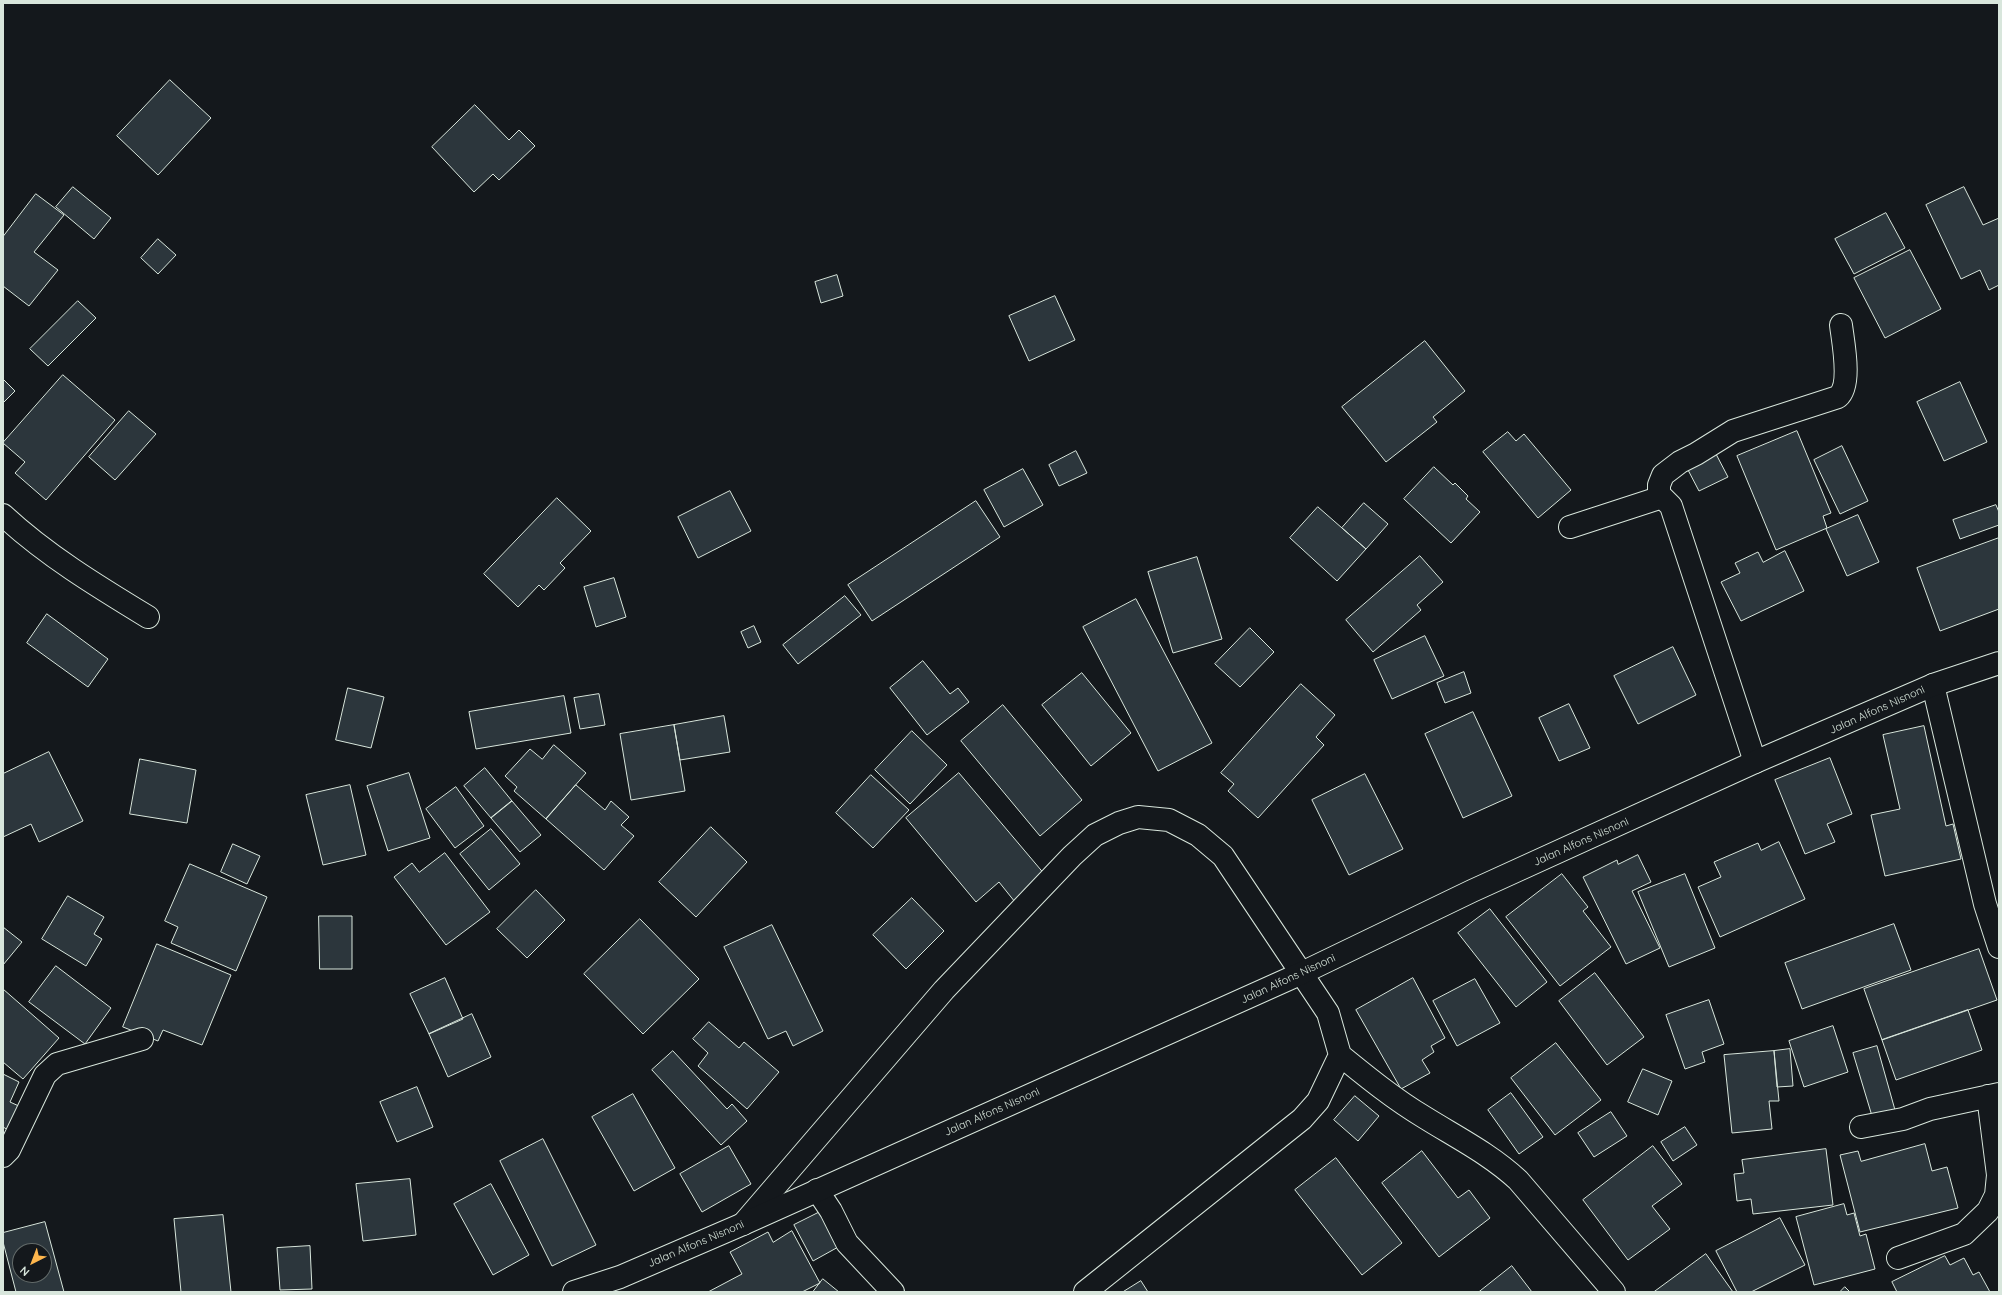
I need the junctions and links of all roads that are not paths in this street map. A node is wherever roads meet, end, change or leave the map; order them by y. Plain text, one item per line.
1 (1841, 324) dead end
2 (1659, 498) junction
3 (3, 515) edge
4 (1570, 526) dead end
5 (148, 617) dead end
6 (1999, 663) edge
7 (1933, 685) junction
8 (1755, 762) junction
9 (1999, 947) edge
10 (1302, 973) junction
11 (142, 1039) dead end
12 (1340, 1056) junction
13 (1994, 1095) edge
14 (1861, 1127) dead end
15 (3, 1156) edge
16 (817, 1190) junction
17 (744, 1224) junction
18 (1898, 1258) dead end
19 (1091, 1290) edge
20 (574, 1292) edge
21 (893, 1292) edge
22 (1614, 1292) edge

1 - 2 street
2 - 4 street
2 - 8 street
3 - 5 street
6 - 7 street, Jalan Alfons Nisnoni
7 - 8 street, Jalan Alfons Nisnoni
7 - 9 street
8 - 10 street, Jalan Alfons Nisnoni
10 - 12 street
10 - 16 street, Jalan Alfons Nisnoni
10 - 17 street
11 - 15 street
12 - 19 street
12 - 22 street
13 - 14 street
13 - 18 street
16 - 17 street, Jalan Alfons Nisnoni
16 - 21 street
17 - 20 street, Jalan Alfons Nisnoni

